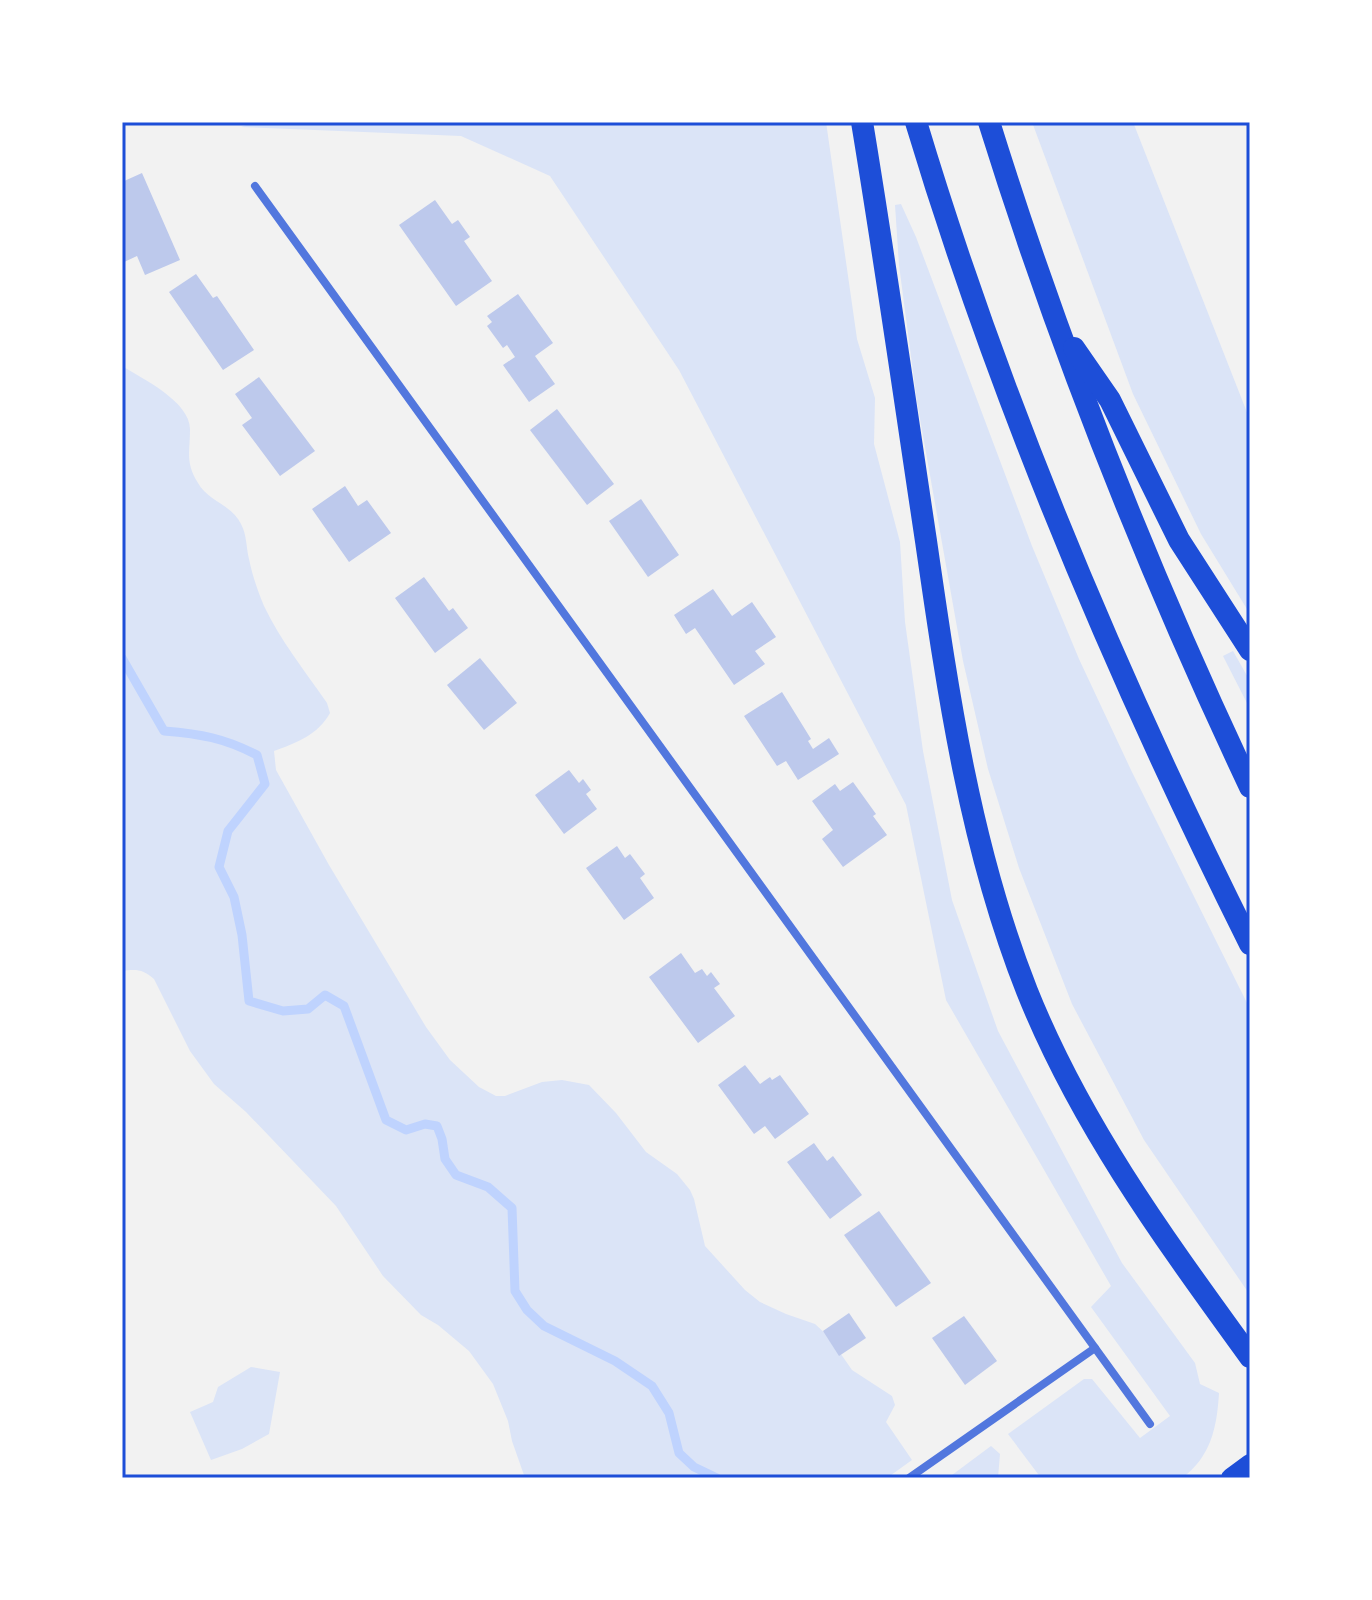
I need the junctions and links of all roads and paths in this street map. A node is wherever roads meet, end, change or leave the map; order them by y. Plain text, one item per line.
1 (862, 122) edge
2 (916, 122) edge
3 (989, 122) edge
4 (255, 186) dead end
5 (1060, 332) junction
6 (1250, 650) edge
7 (1250, 787) edge
8 (1250, 944) edge
9 (1095, 1348) junction
10 (1250, 1357) edge
11 (1150, 1424) dead end
12 (1250, 1464) edge
13 (909, 1478) edge
14 (1231, 1478) edge

1 - 10 highway
2 - 8 highway
3 - 5 highway
4 - 9 street
5 - 6 highway
5 - 7 highway
9 - 11 street
9 - 13 street
12 - 14 main road

